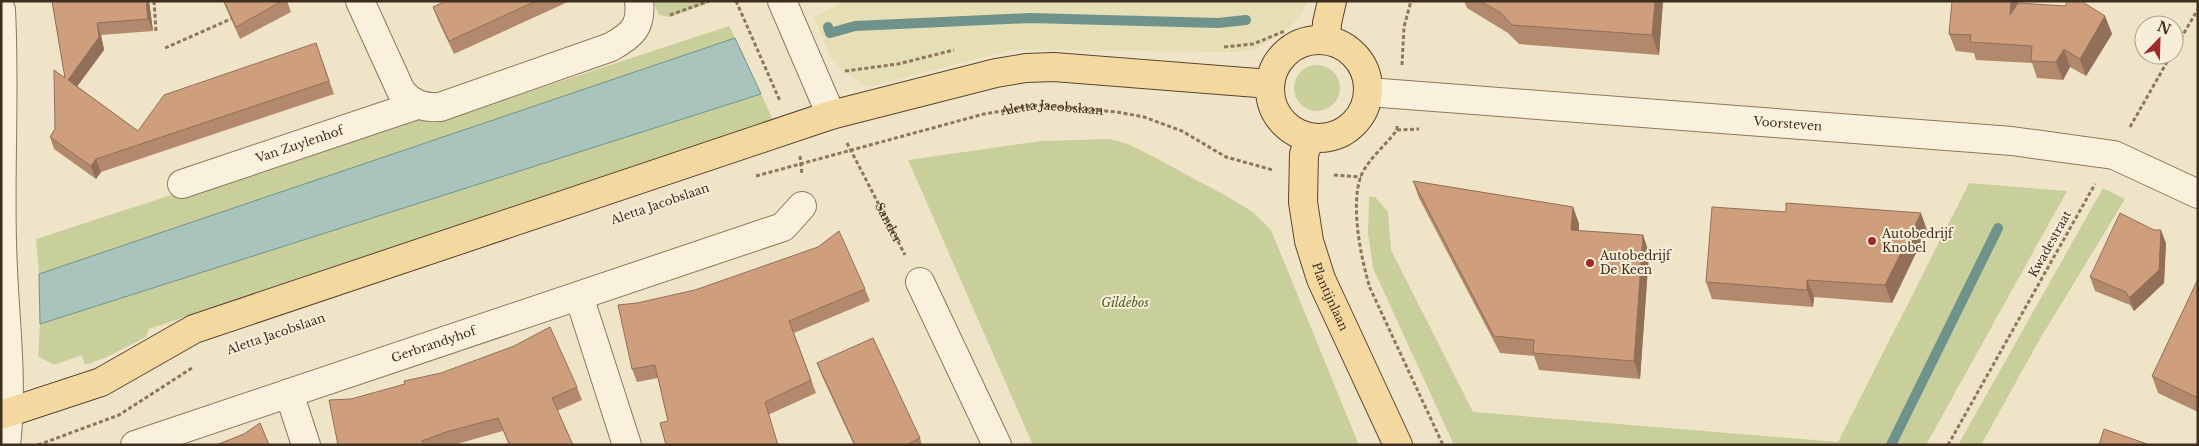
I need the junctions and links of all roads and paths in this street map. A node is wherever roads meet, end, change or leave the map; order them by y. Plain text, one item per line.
1 (154, 1) edge
2 (360, 1) edge
3 (710, 1) edge
4 (782, 1) edge
5 (1332, 1) edge
6 (1411, 1) edge
7 (2198, 9) edge
8 (1, 10) edge
9 (638, 12) edge
10 (237, 17) edge
11 (156, 31) dead end
12 (2184, 33) edge
13 (1326, 40) junction
14 (165, 48) dead end
15 (1402, 61) dead end
16 (2165, 65) edge
17 (1270, 84) junction
18 (1368, 92) junction
19 (417, 105) junction
20 (832, 115) junction
21 (1310, 138) junction
22 (850, 151) junction
23 (2114, 155) junction
24 (1304, 172) junction
25 (754, 176) dead end
26 (1361, 177) dead end
27 (182, 184) dead end
28 (2198, 194) edge
29 (802, 206) dead end
30 (1, 230) edge
31 (920, 282) joint
32 (579, 296) junction
33 (197, 365) dead end
34 (289, 393) junction
35 (6, 414) edge
36 (6, 445) edge
37 (38, 445) edge
38 (135, 445) edge
39 (306, 445) edge
40 (626, 445) edge
41 (997, 445) edge
42 (1398, 445) edge
43 (1443, 445) edge
44 (1948, 445) edge

1 - 11 path
2 - 19 street
3 - 9 path
4 - 20 street
5 - 13 main road
6 - 15 path
7 - 12 path
8 - 30 street
9 - 19 street, Van Zuylenhof
10 - 14 path
13 - 17 main road
13 - 18 main road
16 - 23 path, Kwadestraat
17 - 20 main road
17 - 21 main road
18 - 21 main road
18 - 23 street, Voorsteven
19 - 27 street, Van Zuylenhof
20 - 22 path, Sander
20 - 35 main road
21 - 24 main road, Plantijnlaan
22 - 24 path, Aletta Jacobslaan
22 - 25 path, Aletta Jacobslaan
22 - 31 path, Sander
23 - 28 street, Voorsteven
23 - 44 path, Kwadestraat
24 - 42 main road, Plantijnlaan
26 - 43 path
29 - 32 street, Gerbrandyhof
30 - 35 street
31 - 41 street
32 - 34 street, Gerbrandyhof
32 - 40 street
33 - 37 path
34 - 38 street, Gerbrandyhof
34 - 39 street
35 - 36 street

